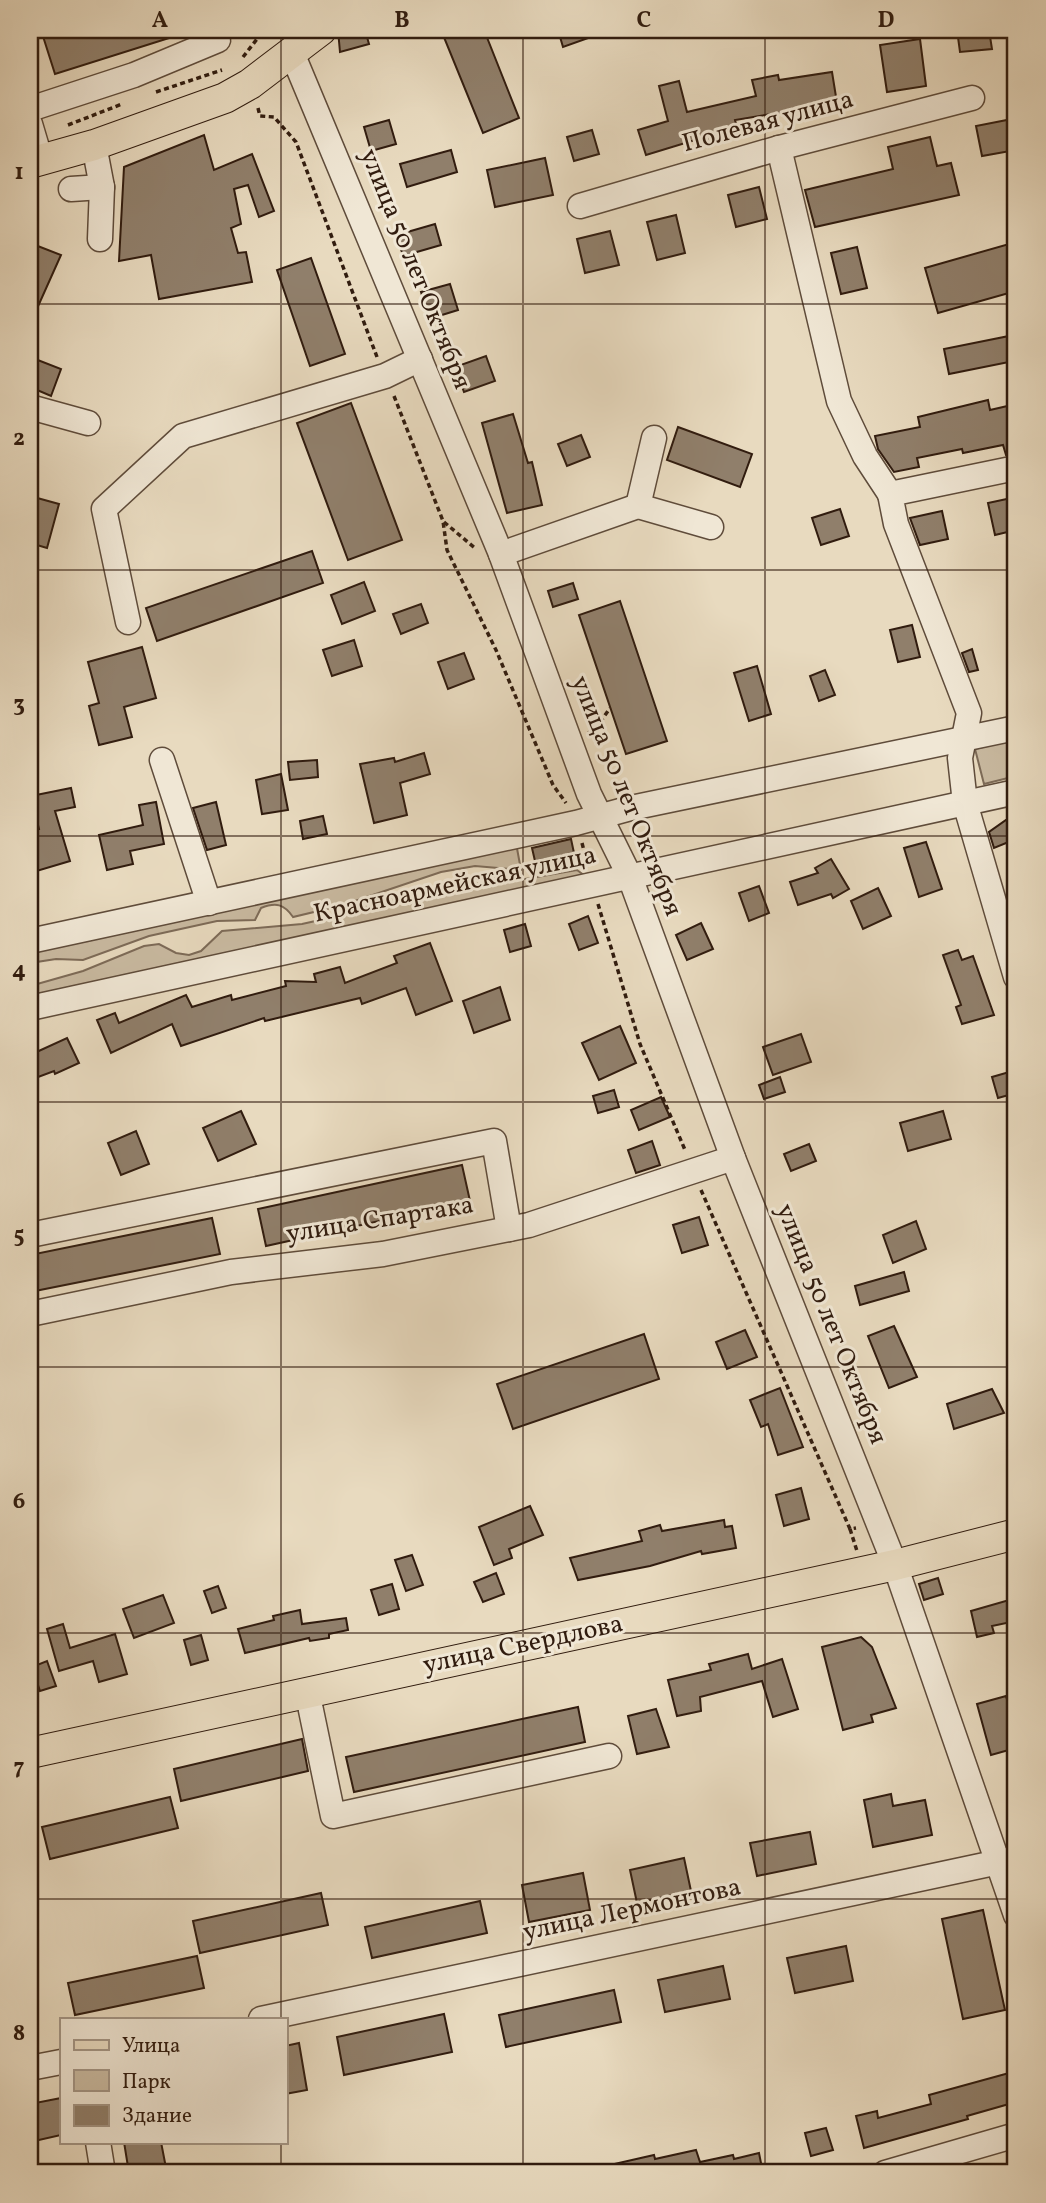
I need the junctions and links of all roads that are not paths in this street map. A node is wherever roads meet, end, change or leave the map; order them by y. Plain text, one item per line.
1 (216, 30) edge
2 (321, 30) edge
3 (292, 53) junction
4 (972, 98) dead end
5 (30, 109) edge
6 (30, 124) edge
7 (94, 145) junction
8 (779, 148) junction
9 (35, 162) edge
10 (102, 187) junction
11 (71, 190) dead end
12 (580, 206) dead end
13 (100, 239) dead end
14 (420, 359) junction
15 (30, 407) edge
16 (88, 423) dead end
17 (654, 438) dead end
18 (1016, 468) edge
19 (890, 494) junction
20 (638, 506) junction
21 (711, 527) dead end
22 (501, 554) junction
23 (128, 622) dead end
24 (1016, 728) edge
25 (965, 740) junction
26 (162, 760) dead end
27 (1016, 792) edge
28 (965, 803) junction
29 (601, 817) junction
30 (630, 877) junction
31 (209, 903) junction
32 (30, 942) edge
33 (1016, 977) edge
34 (30, 1008) edge
35 (733, 1158) junction
36 (509, 1229) junction
37 (30, 1235) edge
38 (30, 1314) edge
39 (1016, 1534) edge
40 (895, 1565) junction
41 (307, 1691) junction
42 (30, 1753) edge
43 (609, 1756) dead end
44 (1008, 1861) edge
45 (1016, 1915) edge
46 (266, 2018) edge
47 (60, 2062) edge
48 (30, 2068) edge
49 (1016, 2135) edge
50 (98, 2144) edge
51 (103, 2173) edge
52 (885, 2173) edge

1 - 5 street
2 - 3 main road
3 - 7 main road
3 - 14 street, улица 50 лет Октября
4 - 8 street, Полевая улица
6 - 9 street
7 - 9 main road
7 - 10 street
8 - 12 street, Полевая улица
8 - 19 street
10 - 11 street
10 - 13 street
14 - 22 street, улица 50 лет Октября
14 - 23 street
15 - 16 street
17 - 20 street
18 - 19 street
19 - 25 street
20 - 21 street
20 - 22 street
22 - 29 street, улица 50 лет Октября
24 - 25 street, Красноармейская улица
25 - 28 street
25 - 29 street, Красноармейская улица
26 - 31 street
27 - 28 street, Красноармейская улица
28 - 30 street, Красноармейская улица
28 - 33 street
29 - 30 street, улица 50 лет Октября
29 - 31 street, Красноармейская улица
30 - 34 street, Красноармейская улица
30 - 35 street, улица 50 лет Октября
31 - 32 street, Красноармейская улица
35 - 36 street, улица Спартака
35 - 40 street, улица 50 лет Октября
36 - 37 street
36 - 38 street, улица Спартака
39 - 40 main road, улица Свердлова
40 - 41 main road, улица Свердлова
40 - 44 street, улица 50 лет Октября
41 - 42 main road, улица Свердлова
41 - 43 street
44 - 45 street, улица 50 лет Октября
44 - 46 street, улица Лермонтова
47 - 48 street
49 - 52 street
50 - 51 street

